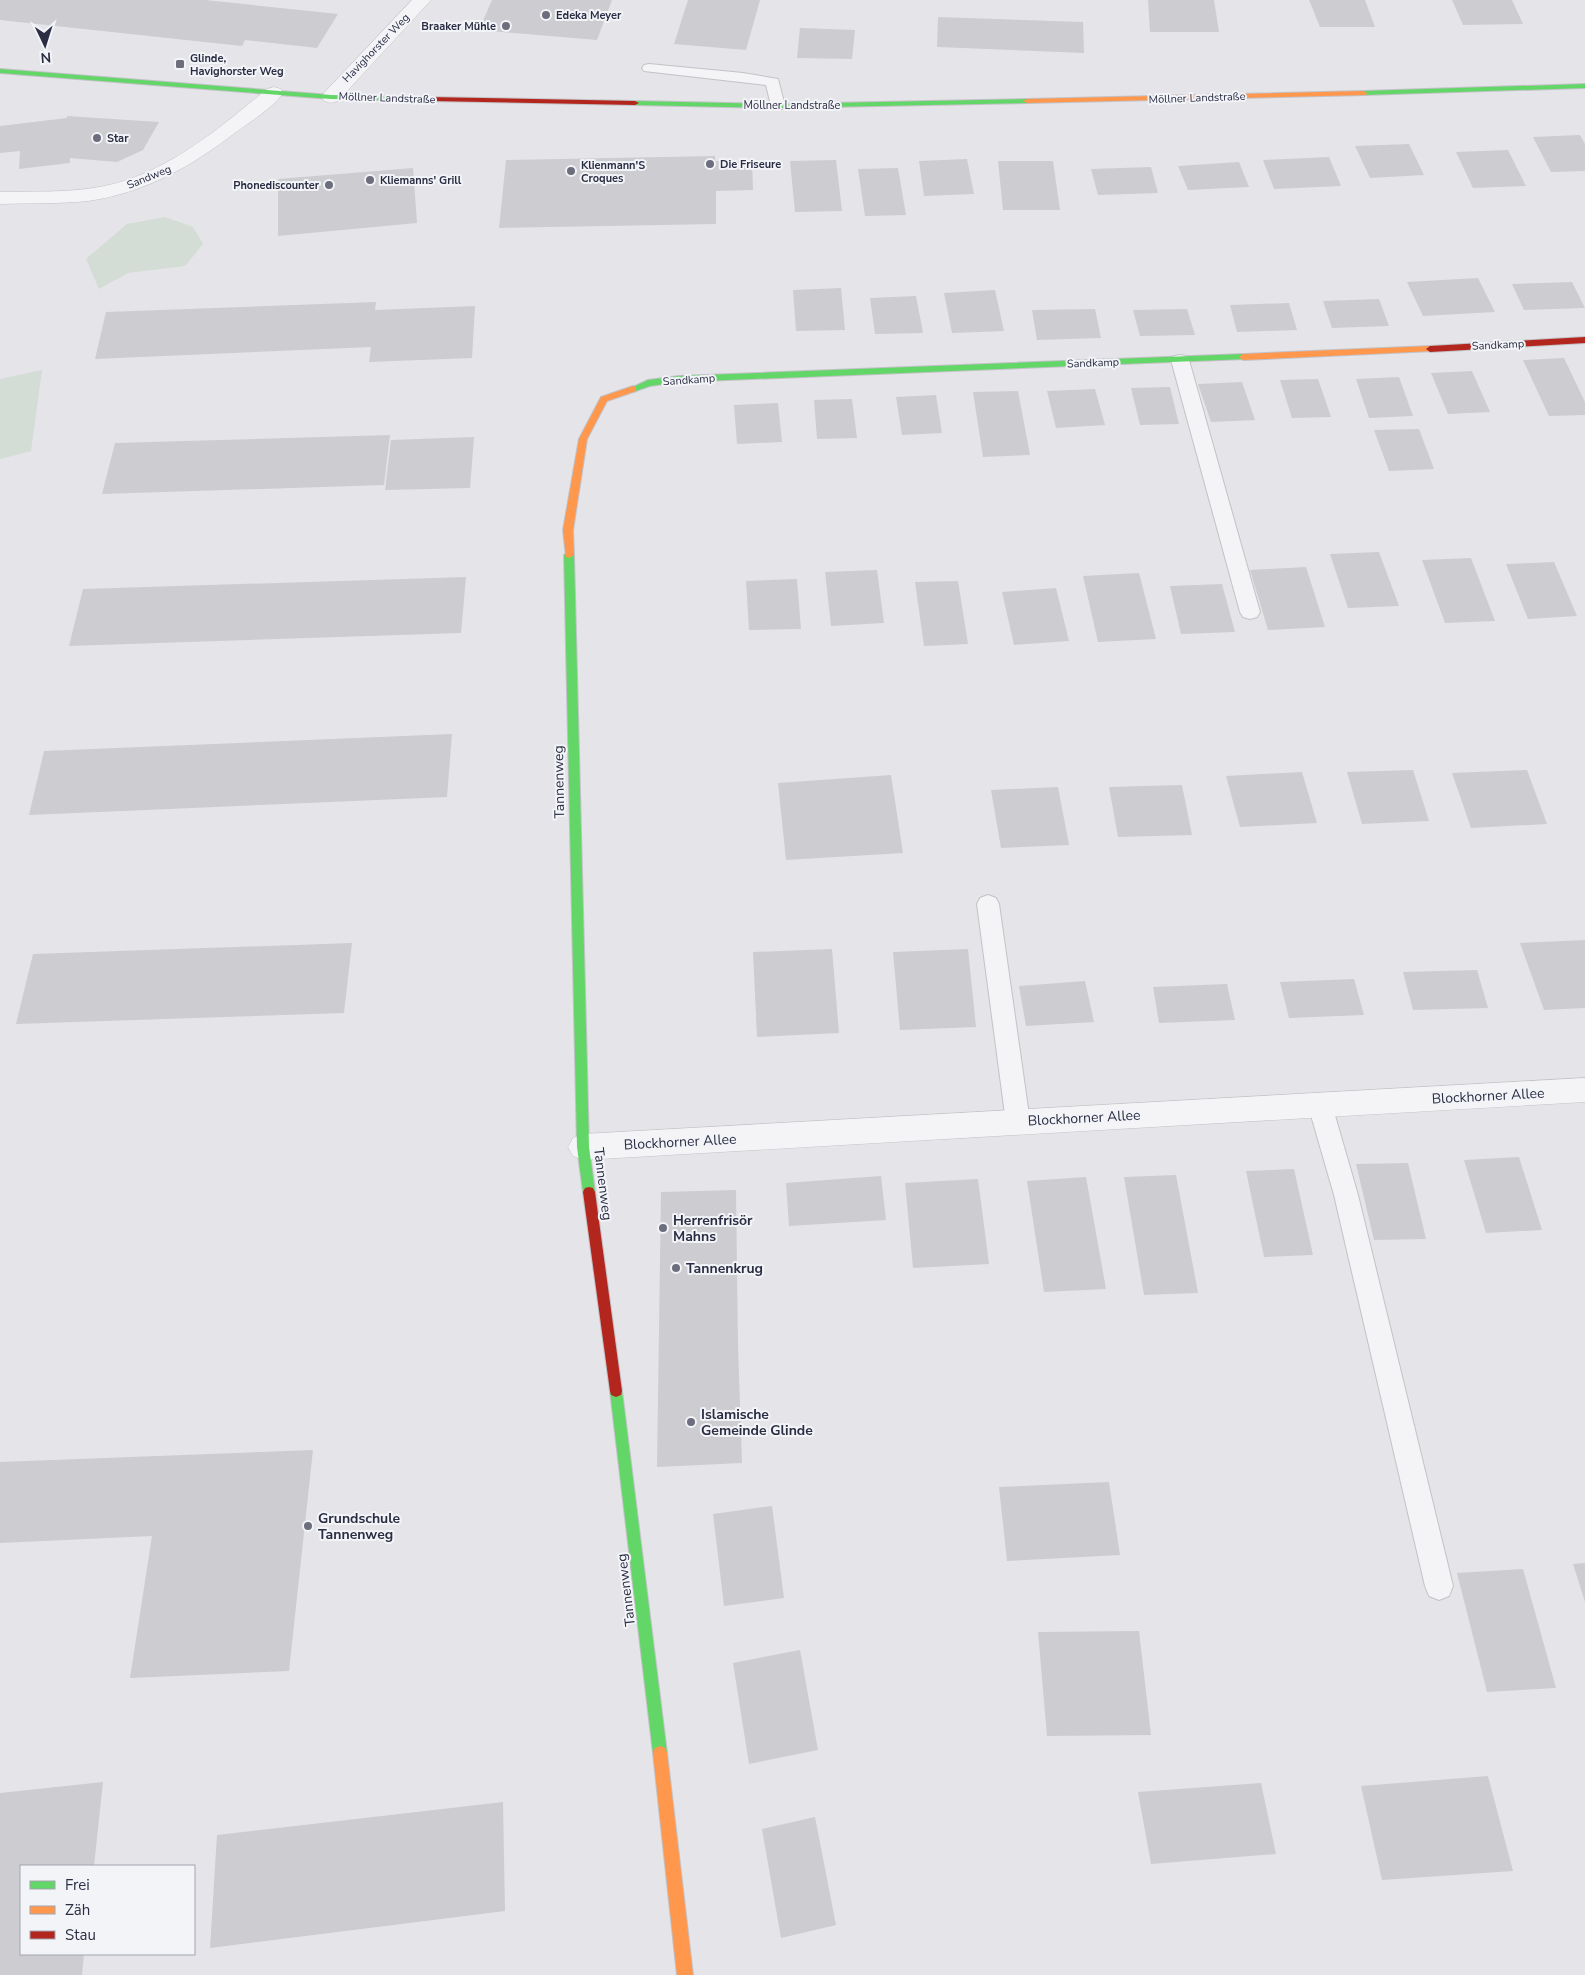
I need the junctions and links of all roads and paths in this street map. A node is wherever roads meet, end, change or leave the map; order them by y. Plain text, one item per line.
1 (422, 0) edge
2 (649, 68) dead end
3 (0, 71) edge
4 (1585, 86) edge
5 (274, 93) junction
6 (331, 96) junction
7 (777, 106) junction
8 (0, 198) edge
9 (1585, 340) edge
10 (1180, 360) junction
11 (604, 399) joint
12 (1250, 612) dead end
13 (988, 904) dead end
14 (1585, 1090) edge
15 (1320, 1105) junction
16 (1018, 1122) junction
17 (583, 1147) junction
18 (1439, 1586) dead end
19 (685, 1975) edge

1 - 6 street, Havighorster Weg
2 - 7 lane
3 - 5 street, Möllner Landstraße
4 - 7 street, Möllner Landstraße
5 - 6 street, Möllner Landstraße
5 - 8 street, Sandweg
6 - 7 street, Möllner Landstraße
9 - 10 street, Sandkamp
10 - 11 street, Sandkamp
10 - 12 lane
11 - 17 street, Tannenweg
13 - 16 lane
14 - 15 street, Blockhorner Allee
15 - 16 street, Blockhorner Allee
15 - 18 lane
16 - 17 street, Blockhorner Allee
17 - 19 street, Tannenweg

